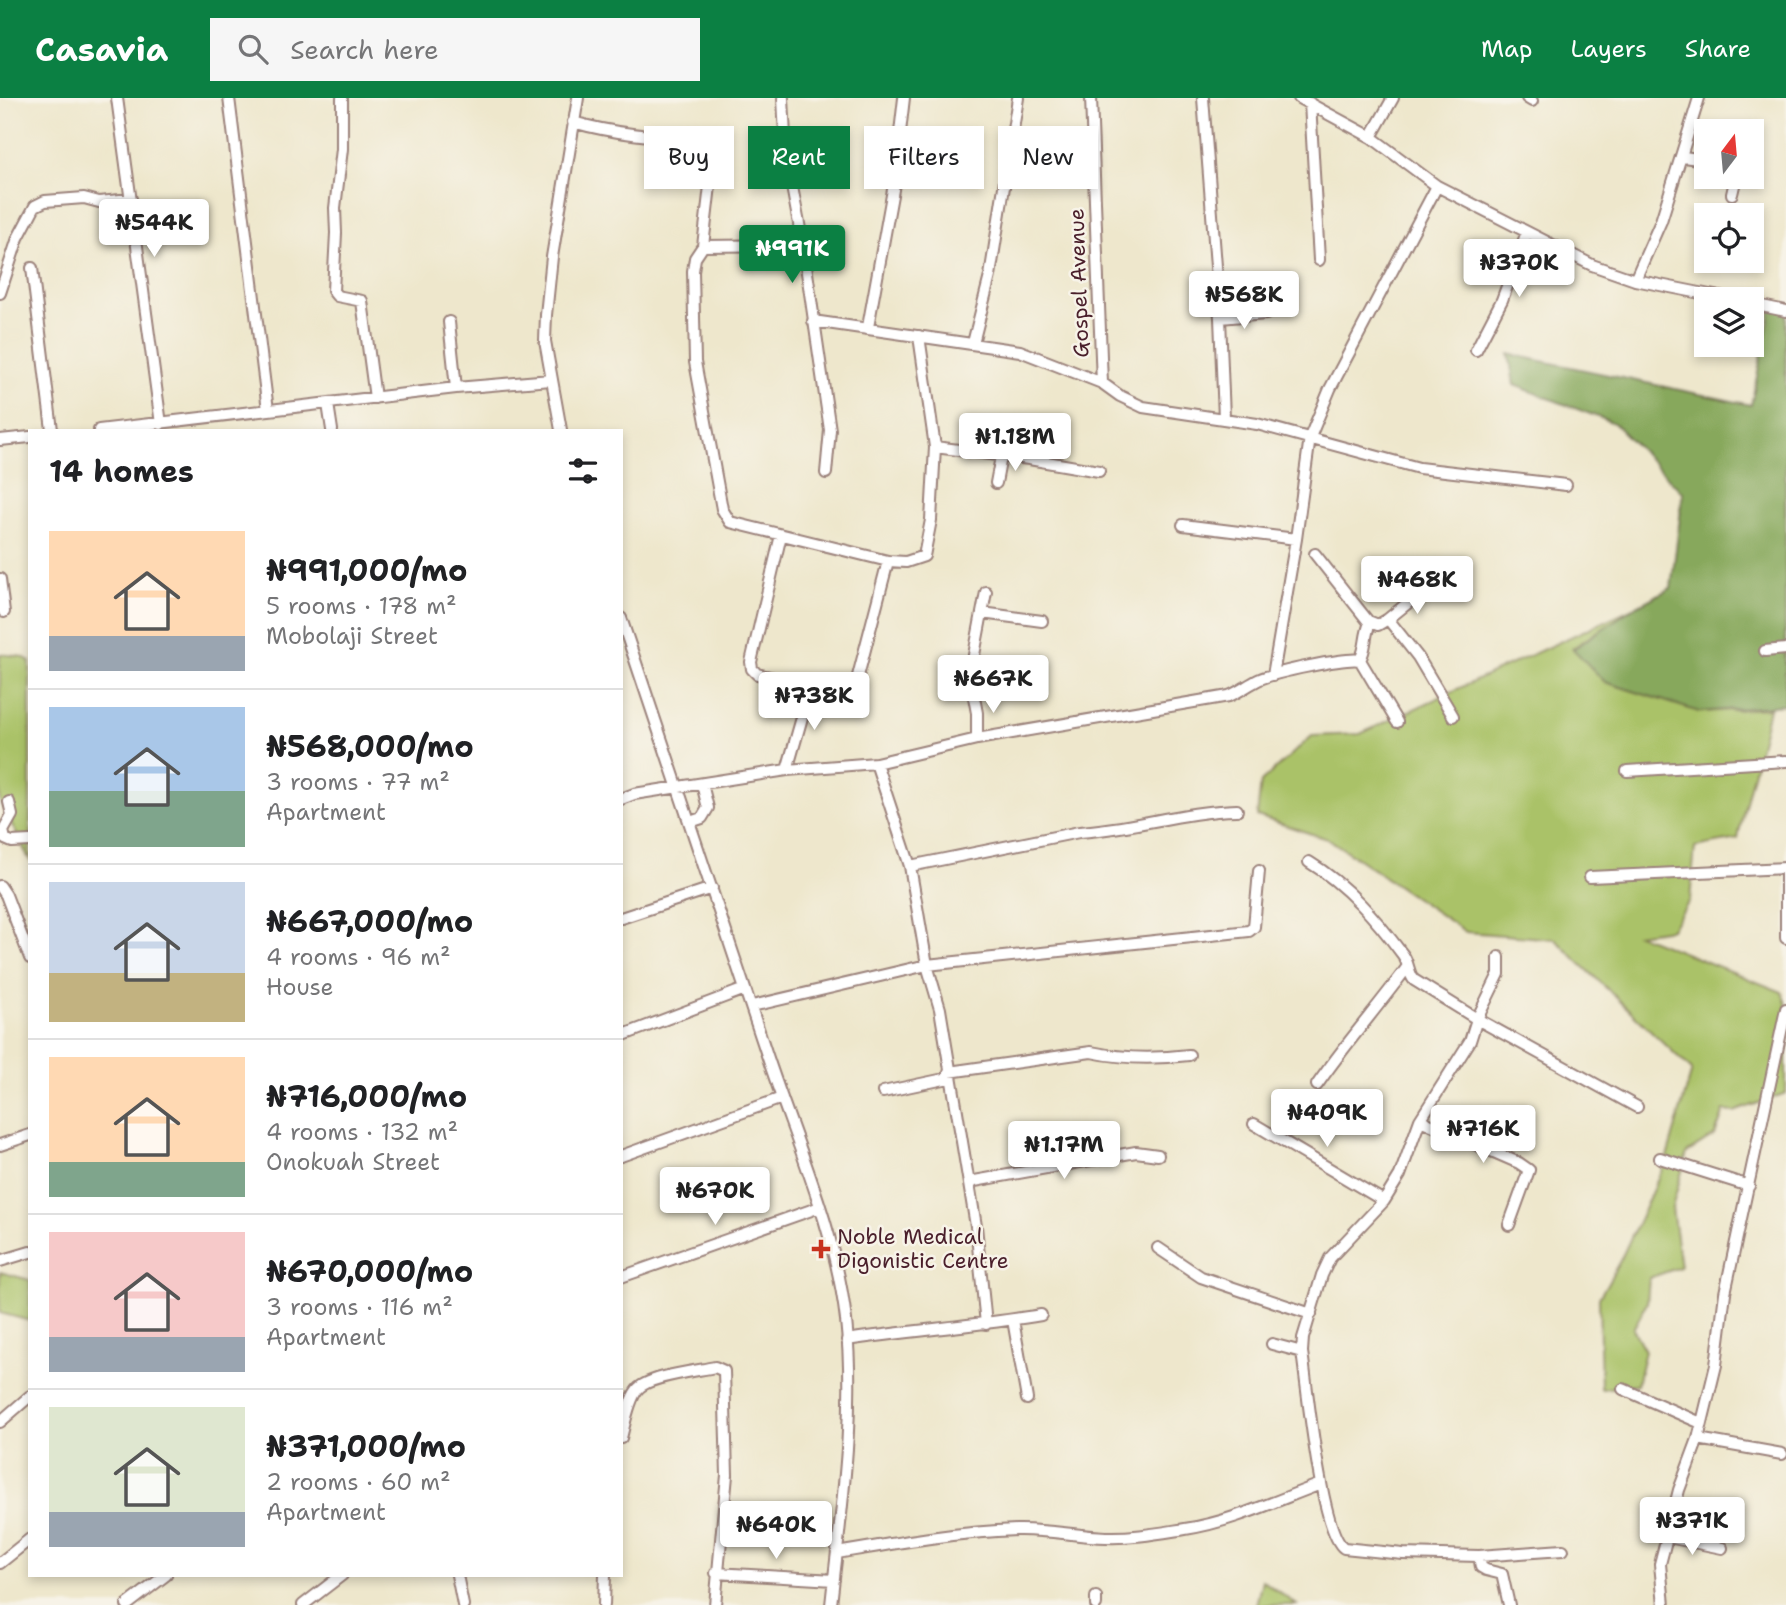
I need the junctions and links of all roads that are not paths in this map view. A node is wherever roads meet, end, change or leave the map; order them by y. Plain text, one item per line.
1 (117, 98) edge
2 (229, 98) edge
3 (342, 98) edge
4 (578, 98) edge
5 (783, 98) edge
6 (905, 98) edge
7 (1017, 98) edge
8 (1091, 98) edge
9 (1203, 98) edge
10 (1299, 98) edge
11 (1393, 98) edge
12 (1699, 98) edge
13 (1310, 103) junction
14 (573, 122) junction
15 (644, 135) edge
16 (1371, 137) junction
17 (1683, 158) junction
18 (1694, 159) edge
19 (1437, 186) junction
20 (710, 189) edge
21 (1733, 189) edge
22 (1732, 194) dead end
23 (131, 199) junction
24 (1527, 232) junction
25 (803, 245) junction
26 (703, 247) junction
27 (1319, 260) dead end
28 (32, 268) dead end
29 (1635, 280) junction
30 (1694, 292) edge
31 (0, 293) edge
32 (1764, 306) edge
33 (1786, 311) edge
34 (1266, 314) dead end
35 (1220, 318) junction
36 (813, 321) junction
37 (449, 322) dead end
38 (868, 327) junction
39 (919, 335) junction
40 (973, 343) junction
41 (1476, 350) dead end
42 (551, 380) junction
43 (1102, 383) junction
44 (456, 388) junction
45 (375, 398) junction
46 (328, 404) junction
47 (268, 410) junction
48 (1224, 418) junction
49 (161, 424) junction
50 (202, 425) edge
51 (52, 429) edge
52 (109, 429) edge
53 (332, 429) edge
54 (561, 429) edge
55 (1310, 437) junction
56 (28, 438) edge
57 (0, 440) edge
58 (934, 447) junction
59 (1000, 456) junction
60 (1029, 459) junction
61 (1099, 471) dead end
62 (826, 473) dead end
63 (996, 483) dead end
64 (1566, 485) dead end
65 (1183, 525) dead end
66 (781, 535) junction
67 (1296, 539) junction
68 (1315, 554) dead end
69 (888, 561) junction
70 (0, 579) edge
71 (1424, 590) dead end
72 (986, 592) dead end
73 (4, 612) dead end
74 (982, 613) junction
75 (1388, 618) junction
76 (1042, 621) dead end
77 (1370, 622) junction
78 (623, 624) edge
79 (1786, 649) edge
80 (1765, 651) dead end
81 (1360, 660) junction
82 (1273, 675) junction
83 (811, 686) junction
84 (1453, 716) dead end
85 (1397, 722) dead end
86 (977, 739) junction
87 (1786, 761) edge
88 (876, 763) junction
89 (787, 770) junction
90 (1627, 771) dead end
91 (702, 784) junction
92 (677, 788) junction
93 (623, 798) edge
94 (9, 802) dead end
95 (1237, 810) dead end
96 (690, 822) junction
97 (28, 841) edge
98 (1309, 862) dead end
99 (910, 866) junction
100 (1786, 868) edge
101 (1259, 871) dead end
102 (1590, 877) dead end
103 (0, 886) edge
104 (712, 888) junction
105 (623, 917) edge
106 (1786, 938) edge
107 (28, 953) edge
108 (1499, 957) dead end
109 (928, 965) junction
110 (1408, 966) junction
111 (745, 989) junction
112 (752, 1006) junction
113 (1786, 1009) edge
114 (1477, 1019) junction
115 (623, 1035) edge
116 (1189, 1055) dead end
117 (950, 1072) junction
118 (1317, 1085) dead end
119 (883, 1092) dead end
120 (782, 1098) junction
121 (1637, 1107) dead end
122 (1420, 1120) junction
123 (1254, 1124) dead end
124 (28, 1136) edge
125 (0, 1145) edge
126 (623, 1155) edge
127 (1158, 1155) dead end
128 (1660, 1158) dead end
129 (969, 1182) junction
130 (1749, 1186) junction
131 (1384, 1201) junction
132 (820, 1207) junction
133 (1509, 1225) dead end
134 (1158, 1248) dead end
135 (28, 1253) edge
136 (0, 1261) edge
137 (623, 1276) edge
138 (1311, 1314) junction
139 (1041, 1315) dead end
140 (1013, 1320) junction
141 (986, 1324) junction
142 (847, 1340) junction
143 (1272, 1344) dead end
144 (1302, 1352) junction
145 (1623, 1389) dead end
146 (28, 1398) edge
147 (1027, 1399) dead end
148 (0, 1422) edge
149 (1701, 1423) junction
150 (623, 1431) edge
151 (1698, 1439) junction
152 (1782, 1454) dead end
153 (1321, 1484) junction
154 (1668, 1537) junction
155 (28, 1541) edge
156 (1722, 1548) dead end
157 (1563, 1550) dead end
158 (837, 1553) junction
159 (1479, 1556) junction
160 (0, 1563) edge
161 (716, 1573) junction
162 (163, 1577) edge
163 (339, 1577) edge
164 (457, 1577) edge
165 (605, 1577) edge
166 (834, 1580) junction
167 (127, 1605) edge
168 (303, 1605) edge
169 (463, 1605) edge
170 (604, 1605) edge
171 (715, 1605) edge
172 (831, 1605) edge
173 (1509, 1605) edge
174 (1664, 1605) edge

1 - 23 street
2 - 47 street
3 - 45 street
4 - 14 street
5 - 25 street
6 - 38 street
7 - 40 street
8 - 43 street, Gospel Avenue
9 - 35 street
10 - 13 street
11 - 16 street
12 - 17 street
13 - 16 street
13 - 27 street
14 - 15 street
14 - 42 street
16 - 19 street
17 - 18 street
17 - 29 street
19 - 24 street
19 - 55 street
20 - 26 street
21 - 22 street
23 - 31 street
23 - 49 street
24 - 29 street
24 - 41 street
25 - 26 street
25 - 36 street
26 - 66 street
28 - 51 street
29 - 30 street
32 - 33 street
34 - 35 street
35 - 48 street
36 - 38 street
36 - 62 street
37 - 44 street
38 - 39 street
39 - 40 street
39 - 58 street
40 - 43 street
42 - 44 street
42 - 54 street
43 - 48 street
44 - 45 street
45 - 46 street
46 - 47 street
46 - 53 street
47 - 50 street
48 - 55 street
49 - 50 street
49 - 52 street
55 - 64 street
55 - 67 street
56 - 57 street
58 - 59 street
58 - 69 street
59 - 60 street
59 - 60 street
59 - 63 street
60 - 61 street
65 - 67 street
66 - 69 street
66 - 83 street
67 - 82 street
68 - 77 street
69 - 83 street
70 - 73 street
71 - 75 street
72 - 74 street
74 - 76 street
74 - 86 street
75 - 77 street
75 - 84 street
77 - 81 street
78 - 92 street
79 - 80 street
81 - 82 street
81 - 85 street
82 - 86 street
83 - 89 street
86 - 88 street
87 - 90 street
88 - 89 street
88 - 99 street
89 - 91 street
91 - 92 street
91 - 96 street
92 - 93 street
92 - 96 street
94 - 97 street
95 - 99 street
96 - 104 street
98 - 110 street
99 - 109 street
100 - 102 street
100 - 106 street
101 - 109 street
103 - 107 street
104 - 105 street
104 - 111 street
108 - 114 street
109 - 112 street
109 - 117 street
110 - 114 street
110 - 118 street
111 - 112 street
111 - 115 street
112 - 120 street
113 - 130 street
114 - 121 street
114 - 122 street
116 - 117 street
117 - 119 street
117 - 129 street
120 - 126 street
120 - 132 street
122 - 131 street
122 - 133 street
123 - 131 street
124 - 125 street
127 - 129 street
128 - 130 street
129 - 141 street
130 - 149 street
131 - 138 street
132 - 137 street
132 - 142 street
134 - 138 street
135 - 136 street
138 - 144 street
139 - 140 street
140 - 141 street
140 - 147 street
141 - 142 street
142 - 158 street
143 - 144 street
144 - 153 street
145 - 149 street
146 - 148 street
149 - 151 street
150 - 161 street
151 - 152 street
151 - 154 street
153 - 158 street
153 - 159 street
154 - 156 street
154 - 174 street
155 - 160 street
157 - 159 street
158 - 166 street
159 - 173 street
161 - 166 street
161 - 171 street
162 - 167 street
163 - 168 street
164 - 169 street
165 - 170 street
166 - 172 street

